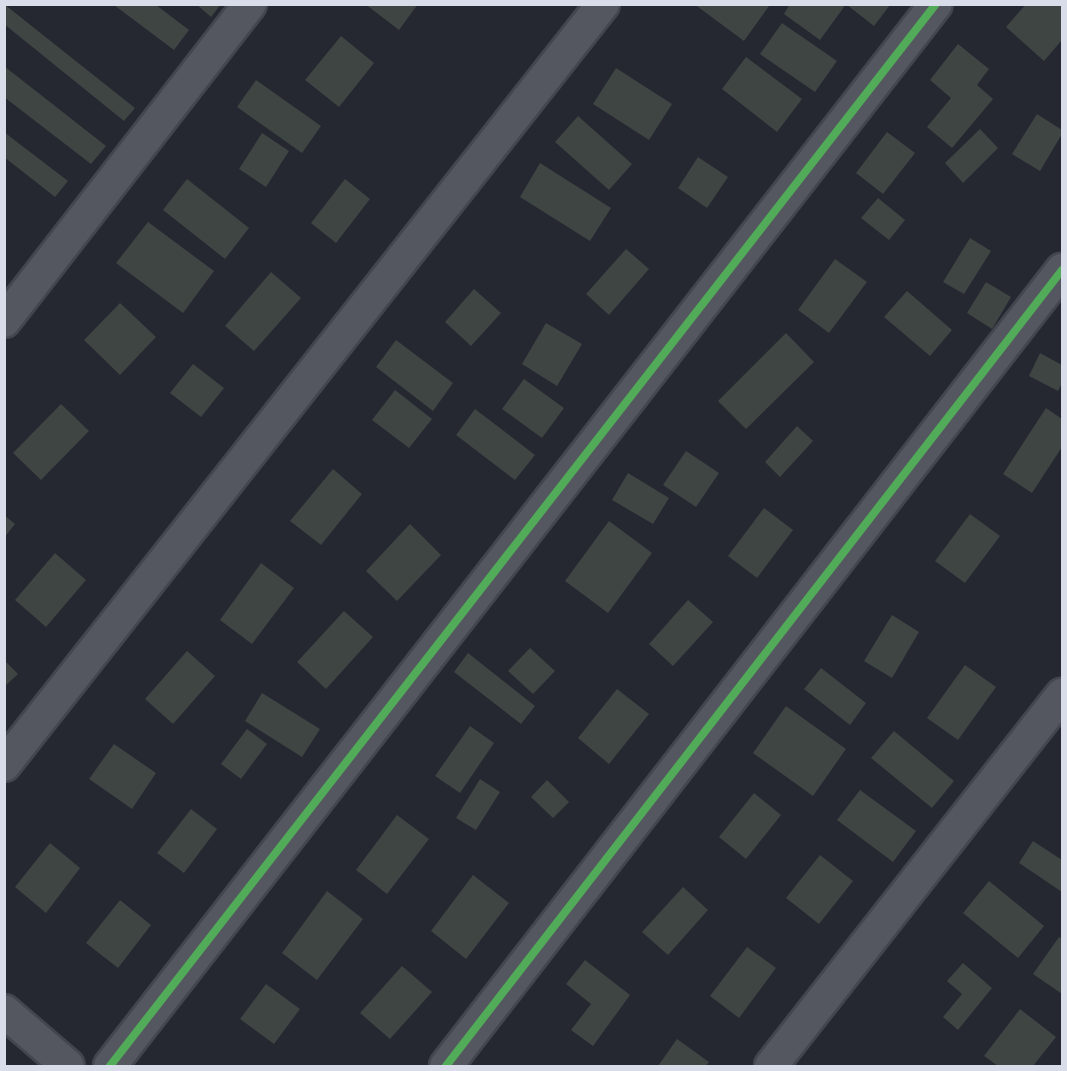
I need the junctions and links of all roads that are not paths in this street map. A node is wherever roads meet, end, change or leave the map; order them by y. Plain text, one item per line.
1 (250, 4) edge
2 (603, 4) edge
3 (936, 4) edge
4 (1062, 270) edge
5 (4, 321) edge
6 (1062, 695) edge
7 (4, 765) edge
8 (4, 1011) edge
9 (61, 1064) edge
10 (110, 1066) edge
11 (446, 1066) edge
12 (771, 1066) edge

1 - 5 street
2 - 7 street
3 - 10 street
4 - 11 street
6 - 12 street
8 - 9 street

